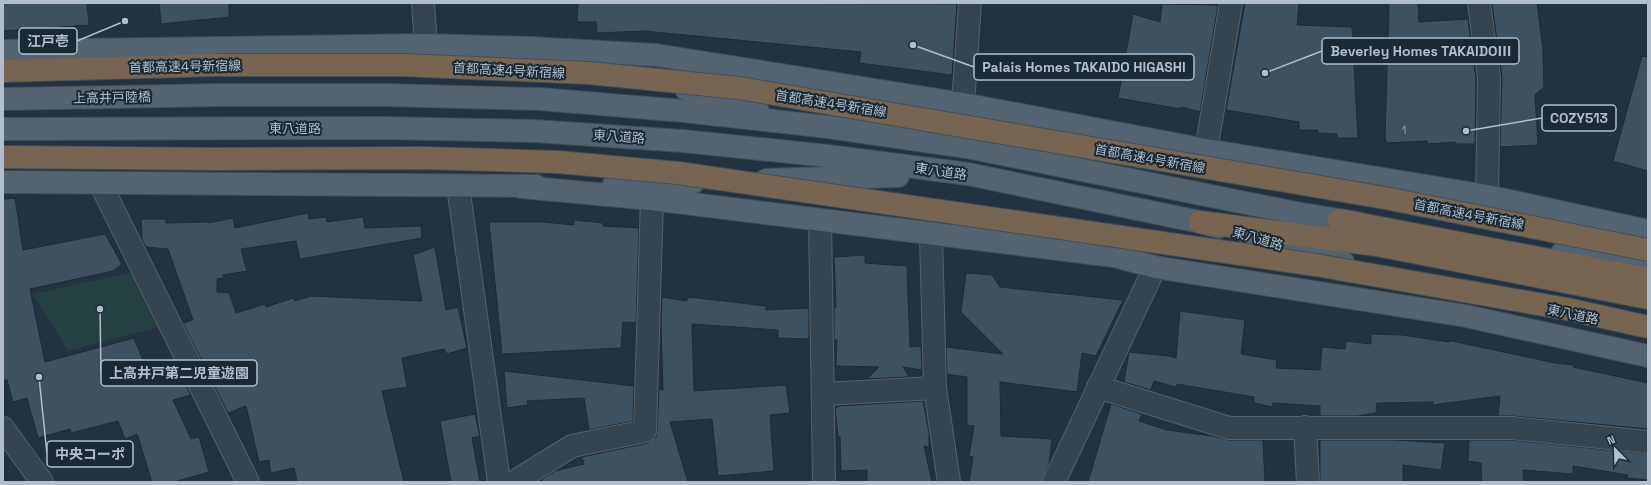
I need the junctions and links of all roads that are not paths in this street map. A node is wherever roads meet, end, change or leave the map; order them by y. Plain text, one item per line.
1 (423, 3) edge
2 (970, 3) edge
3 (1231, 3) edge
4 (1479, 3) edge
5 (426, 45) junction
6 (531, 48) junction
7 (3, 51) edge
8 (3, 71) edge
9 (221, 95) joint
10 (3, 99) edge
11 (963, 104) junction
12 (828, 127) junction
13 (3, 129) edge
14 (1206, 150) junction
15 (3, 157) edge
16 (968, 174) junction
17 (3, 182) edge
18 (100, 183) junction
19 (42, 184) junction
20 (458, 186) junction
21 (521, 187) junction
22 (3, 196) edge
23 (1487, 196) junction
24 (652, 200) junction
25 (820, 220) junction
26 (1339, 220) junction
27 (1200, 222) junction
28 (1648, 231) edge
29 (931, 234) junction
30 (1648, 250) edge
31 (1648, 262) edge
32 (1155, 267) junction
33 (1648, 279) edge
34 (1648, 298) edge
35 (1648, 327) edge
36 (1648, 333) edge
37 (1648, 356) edge
38 (1098, 387) junction
39 (936, 388) junction
40 (823, 394) junction
41 (1305, 427) junction
42 (3, 428) edge
43 (1648, 442) edge
44 (42, 482) edge
45 (248, 482) edge
46 (499, 482) edge
47 (514, 482) edge
48 (824, 482) edge
49 (949, 482) edge
50 (1054, 482) edge
51 (1308, 482) edge

1 - 5 street
2 - 11 street
3 - 14 street
4 - 23 street
5 - 6 main road
5 - 7 main road
6 - 11 main road
6 - 12 main road
8 - 30 highway, 首都高速4号新宿線, bridge
9 - 10 main road, 上高井戸陸橋
9 - 12 main road, 東八道路
11 - 14 main road
12 - 26 main road, 東八道路
13 - 16 main road, 東八道路
14 - 23 main road
15 - 35 highway, bridge
16 - 21 main road
16 - 27 main road, 東八道路
17 - 19 main road
18 - 19 main road
18 - 20 main road
18 - 45 street
19 - 22 main road
20 - 21 main road
20 - 46 street
21 - 24 main road
23 - 28 main road
24 - 25 main road
24 - 47 street
25 - 29 main road
25 - 40 street
26 - 31 main road, 東八道路
26 - 33 highway
27 - 34 highway
27 - 36 main road, 東八道路
29 - 32 main road
29 - 39 street
32 - 37 main road
32 - 38 street
38 - 41 street
38 - 50 street
39 - 40 street
39 - 49 street
40 - 48 street
41 - 43 street
41 - 51 street
42 - 44 street

